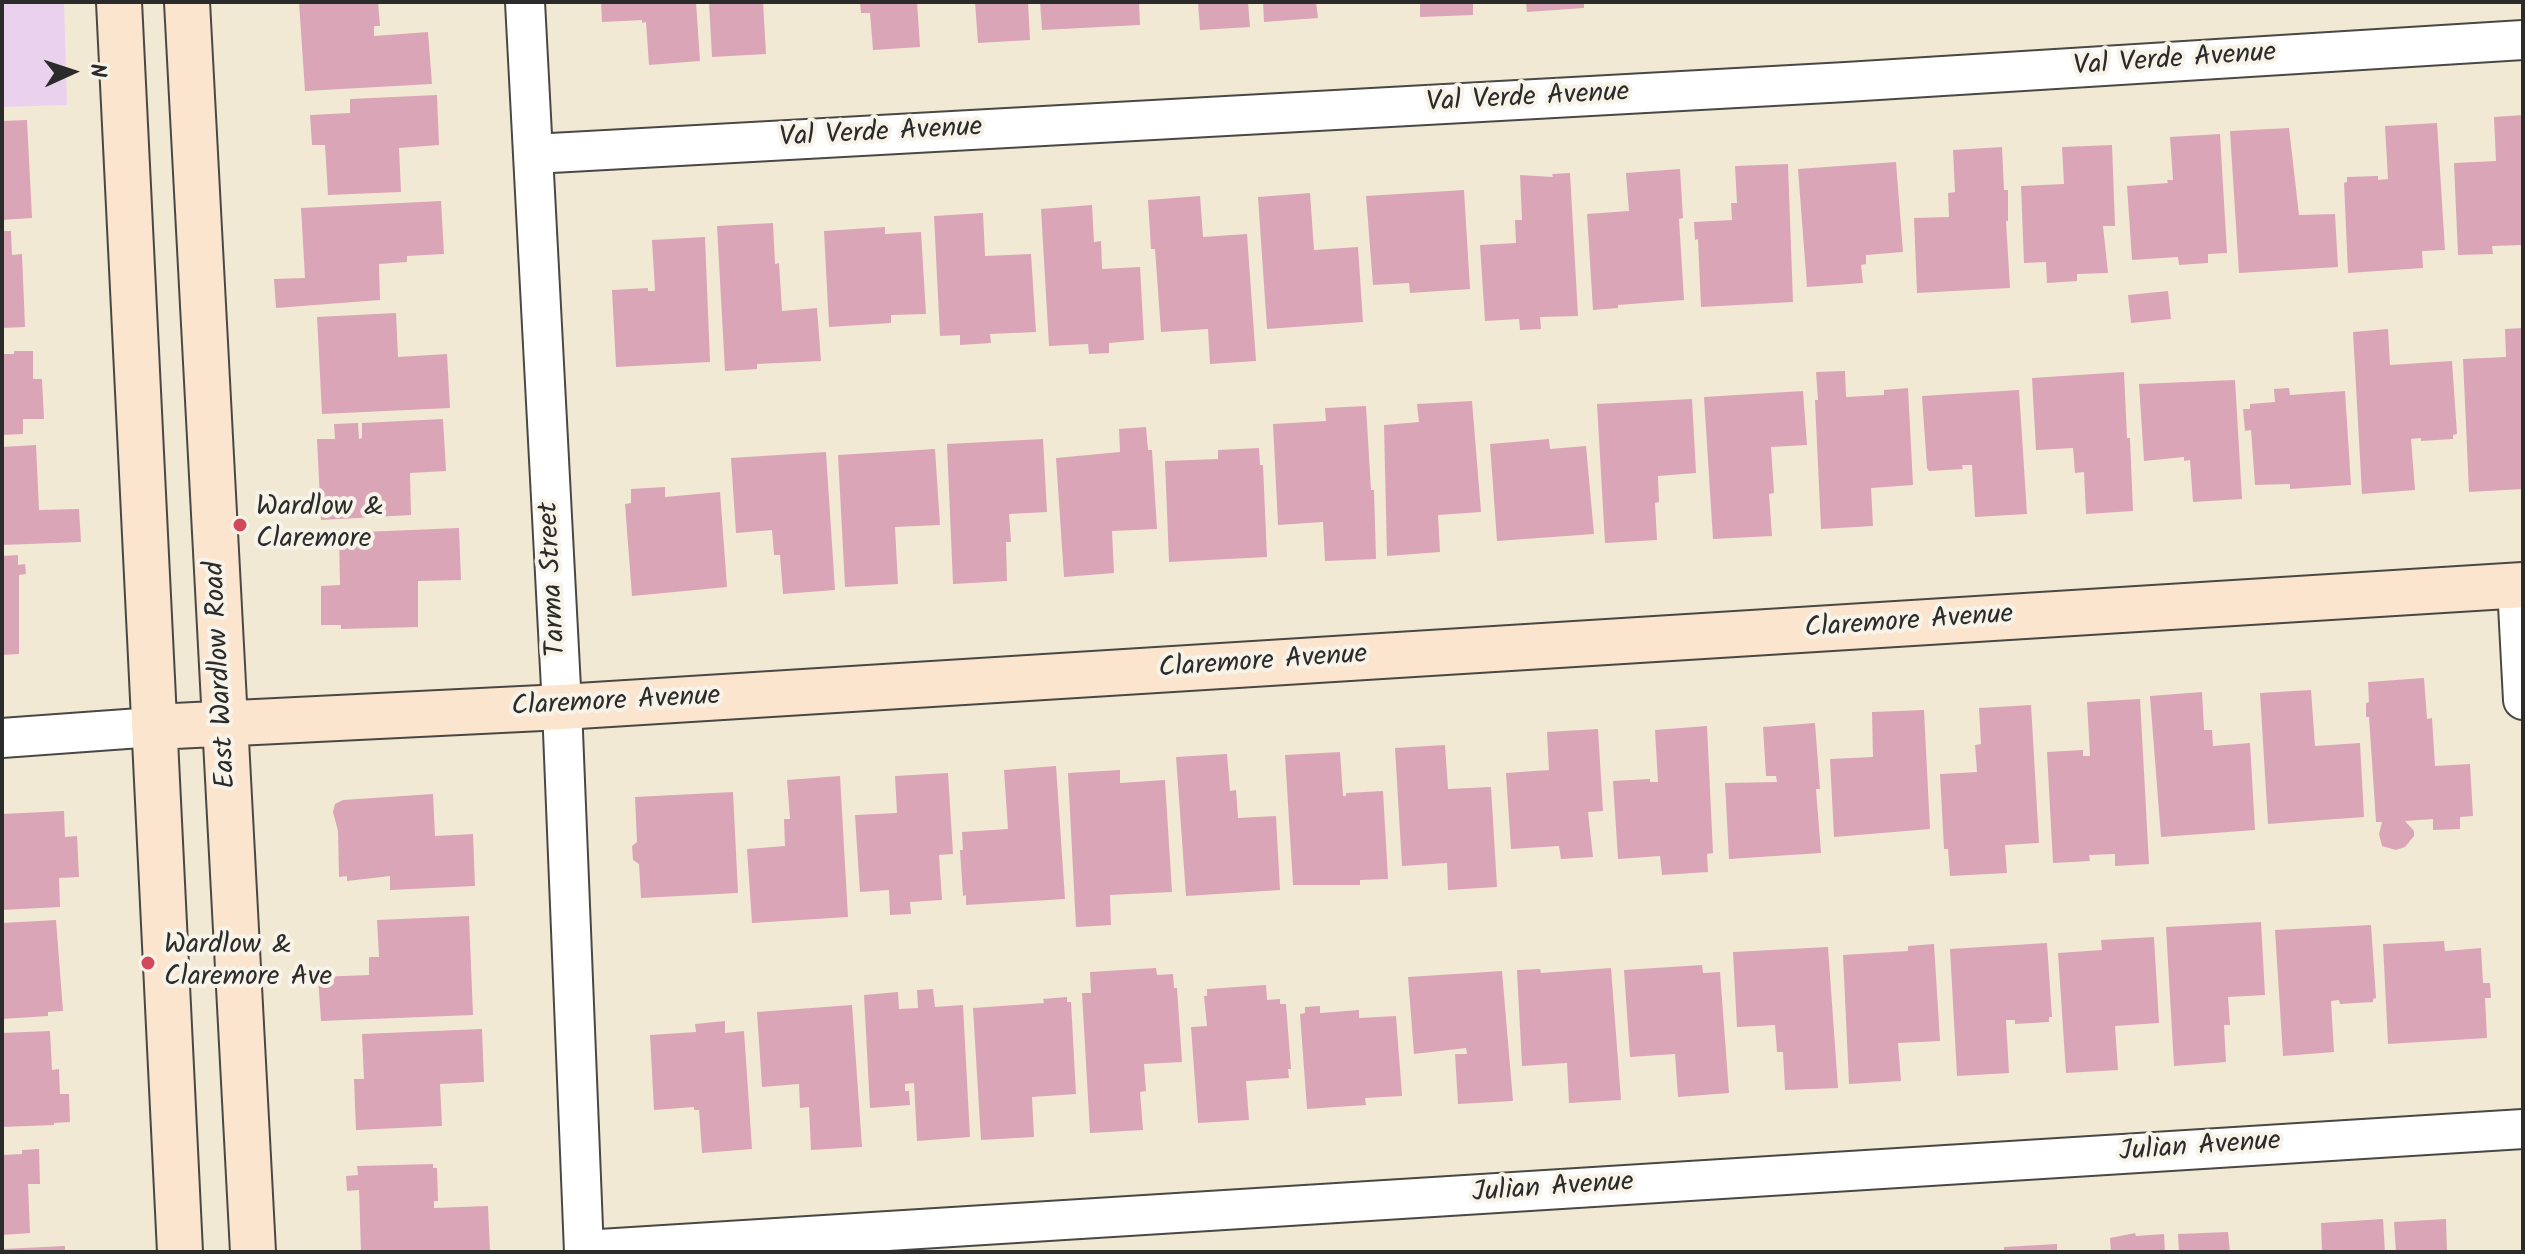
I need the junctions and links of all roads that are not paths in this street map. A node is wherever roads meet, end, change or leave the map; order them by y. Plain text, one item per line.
1 (119, 2) edge
2 (187, 2) edge
3 (525, 2) edge
4 (2523, 40) edge
5 (533, 154) junction
6 (2520, 586) edge
7 (2523, 700) edge
8 (562, 707) junction
9 (226, 723) junction
10 (154, 727) junction
11 (2, 738) edge
12 (2523, 1129) edge
13 (584, 1251) edge
14 (180, 1252) edge
15 (253, 1252) edge

1 - 10 main road
2 - 9 main road, East Wardlow Road
3 - 5 street, Tarma Street
4 - 5 street, Val Verde Avenue
5 - 8 street, Tarma Street
6 - 7 street
6 - 8 main road, Claremore Avenue
8 - 9 main road, Claremore Avenue
8 - 13 street, Tarma Street
9 - 10 main road, Claremore Avenue
9 - 15 main road, East Wardlow Road
10 - 11 street, Claremore Avenue
10 - 14 main road
12 - 13 street, Julian Avenue

